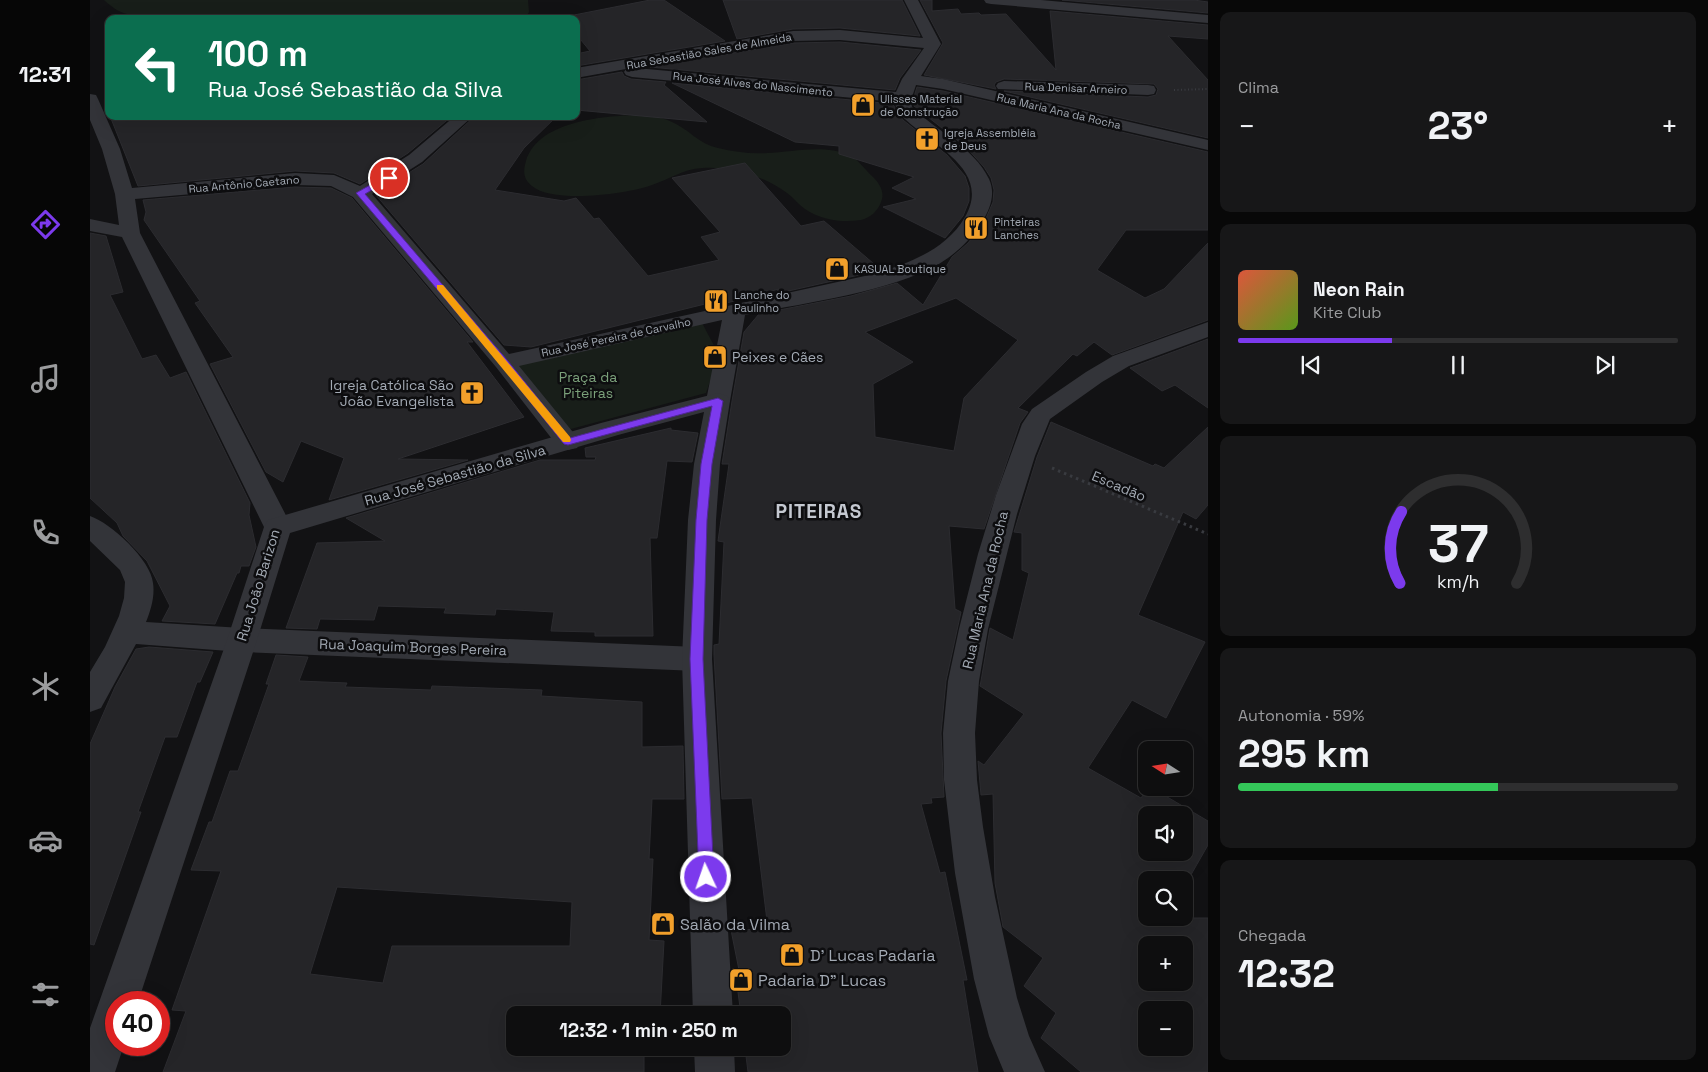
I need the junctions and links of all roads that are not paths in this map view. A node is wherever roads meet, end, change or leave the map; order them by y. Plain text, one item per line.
1 (911, 0) edge
2 (991, 0) edge
3 (1208, 19) edge
4 (933, 44) junction
5 (604, 69) junction
6 (580, 72) edge
7 (910, 79) junction
8 (943, 84) junction
9 (1148, 90) road end
10 (902, 98) junction
11 (90, 99) edge
12 (460, 120) edge
13 (1208, 145) edge
14 (360, 193) junction
15 (125, 194) junction
16 (90, 225) edge
17 (130, 233) junction
18 (734, 312) junction
19 (1208, 330) edge
20 (504, 362) junction
21 (718, 401) junction
22 (568, 442) junction
23 (90, 526) edge
24 (278, 527) junction
25 (129, 632) junction
26 (242, 640) junction
27 (697, 659) junction
28 (90, 699) edge
29 (123, 991) edge
30 (713, 1006) edge
31 (105, 1042) edge
32 (715, 1056) edge
33 (95, 1072) edge
34 (716, 1072) edge
35 (1025, 1072) edge

1 - 4 street
2 - 3 street
4 - 5 street, Rua Sebastião Sales de Almeida
4 - 7 street
5 - 6 street, Rua Sebastião Sales de Almeida
5 - 10 street, Rua José Alves do Nascimento
7 - 8 street, Rua Maria Ana da Rocha
7 - 10 street
8 - 9 street, Rua Denisar Arneiro
8 - 13 street, Rua Maria Ana da Rocha
10 - 18 street, Rua José Pereira de Carvalho
11 - 15 street, Rua João Barizon
12 - 14 street
14 - 15 street, Rua Antônio Caetano
14 - 20 street
15 - 17 street, Rua João Barizon
16 - 17 street
17 - 24 street, Rua João Barizon
18 - 20 street, Rua José Pereira de Carvalho
18 - 21 street
19 - 35 street, Rua Maria Ana da Rocha
20 - 22 street
21 - 22 street, Rua José Sebastião da Silva
21 - 27 street
22 - 24 street, Rua José Sebastião da Silva
23 - 25 street
24 - 26 street, Rua João Barizon
25 - 26 street, Rua Joaquim Borges Pereira
25 - 28 street
26 - 27 street, Rua Joaquim Borges Pereira
26 - 29 street, Rua João Barizon
27 - 30 street
31 - 33 street
32 - 34 street

